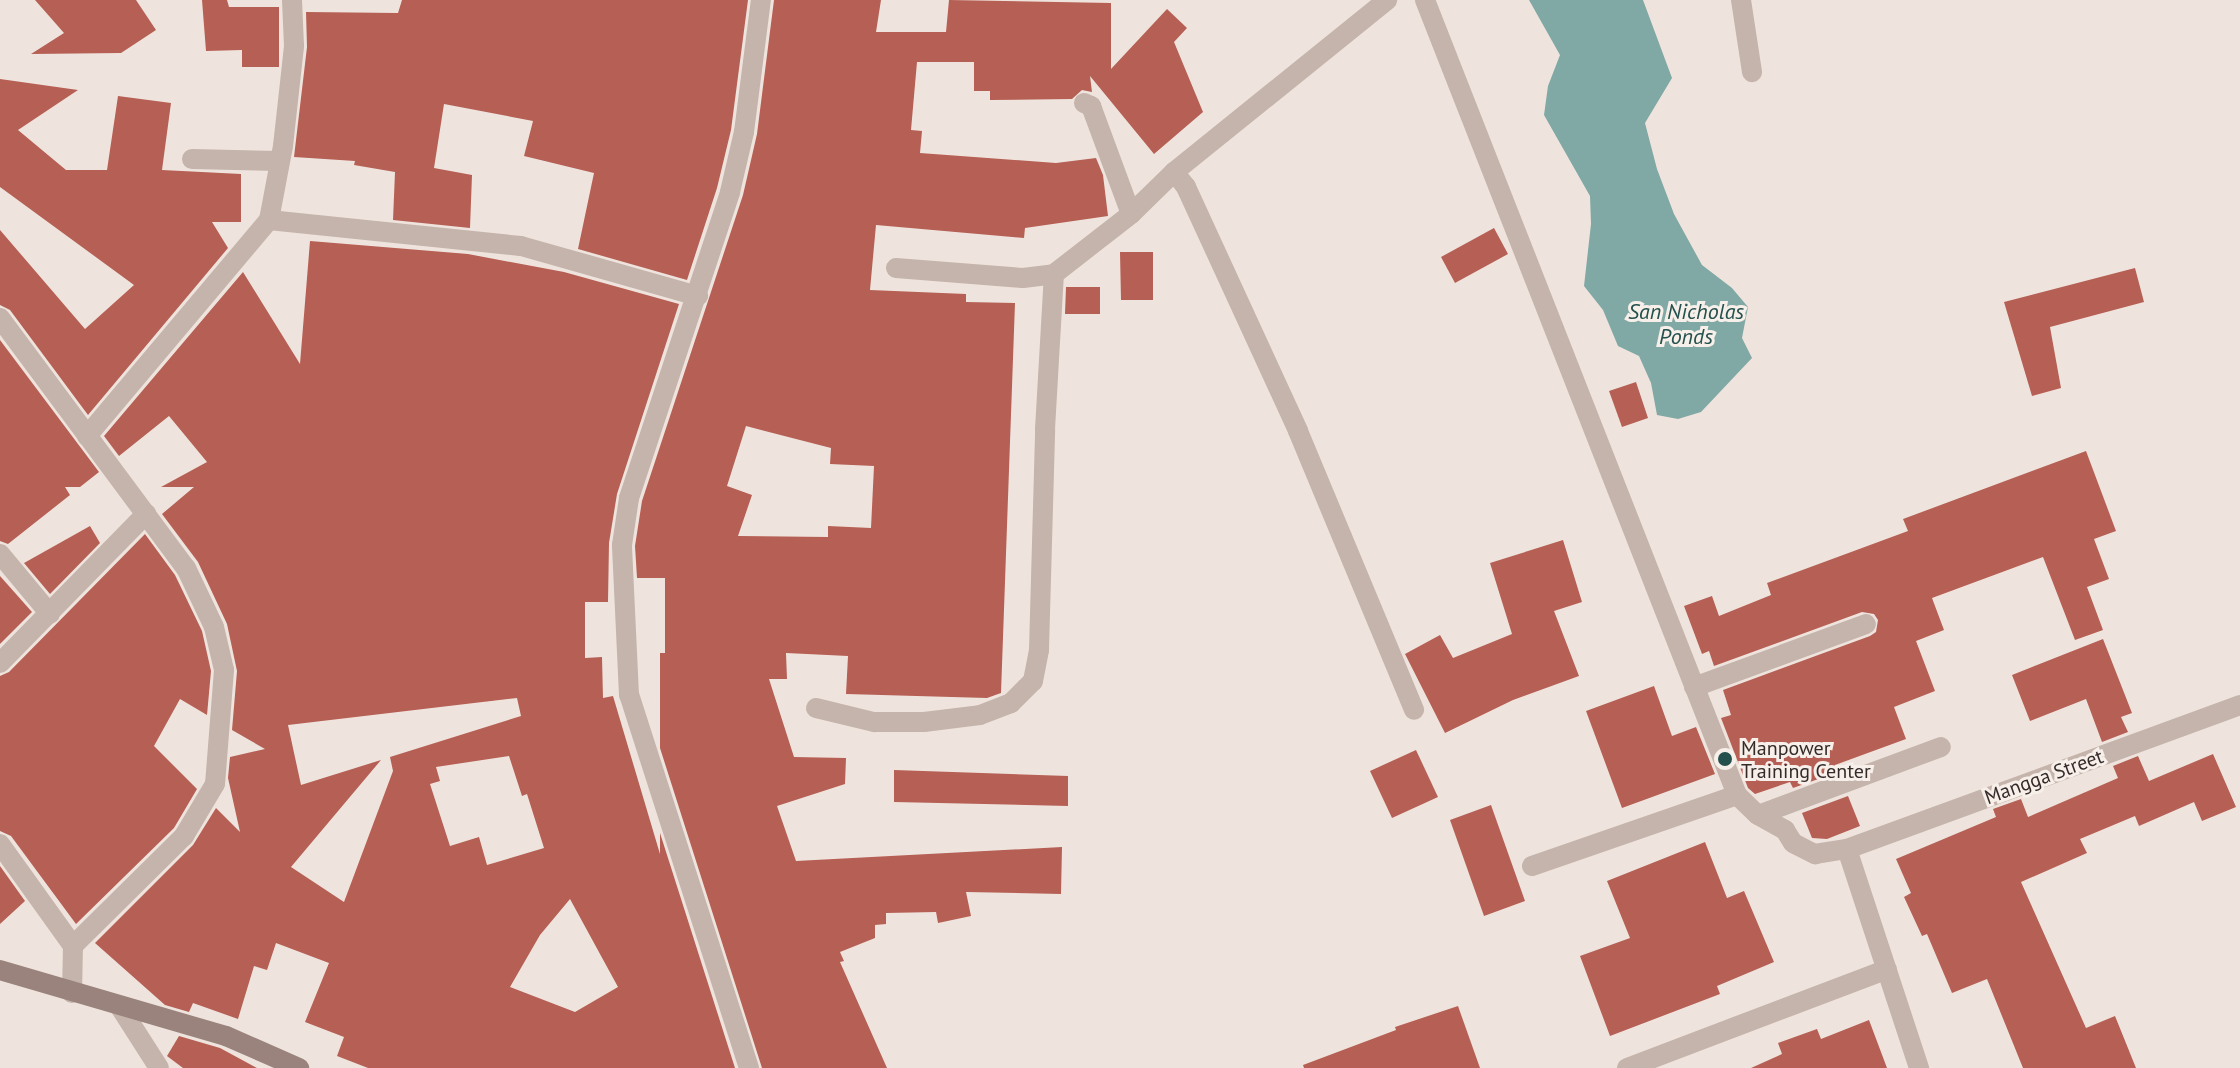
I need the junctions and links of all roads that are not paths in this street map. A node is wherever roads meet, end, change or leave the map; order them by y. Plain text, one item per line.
1 (292, 0) edge
2 (761, 0) edge
3 (1387, 0) edge
4 (1425, 0) edge
5 (1741, 0) edge
6 (1752, 72) dead end
7 (1084, 103) dead end
8 (192, 159) dead end
9 (279, 161) junction
10 (1174, 172) junction
11 (1131, 214) junction
12 (269, 220) junction
13 (896, 268) dead end
14 (1054, 274) junction
15 (698, 296) junction
16 (0, 318) edge
17 (87, 436) junction
18 (146, 514) junction
19 (0, 554) edge
20 (50, 614) junction
21 (1866, 624) dead end
22 (0, 663) edge
23 (1694, 687) junction
24 (2240, 705) edge
25 (816, 708) dead end
26 (1414, 710) dead end
27 (1941, 747) dead end
28 (1737, 795) junction
29 (1758, 815) junction
30 (0, 844) edge
31 (1847, 849) junction
32 (1532, 866) dead end
33 (73, 946) junction
34 (1887, 969) junction
35 (0, 970) edge
36 (72, 993) junction
37 (120, 1007) junction
38 (1666, 1061) edge
39 (159, 1068) edge
40 (299, 1068) edge
41 (749, 1068) edge
42 (1627, 1068) edge
43 (1919, 1068) edge

1 - 9 street
2 - 15 street
3 - 10 street
4 - 23 street
5 - 6 street
7 - 11 street
8 - 9 street
9 - 12 street
10 - 11 street
10 - 26 street
11 - 14 street
12 - 15 street
12 - 17 street
13 - 14 street
14 - 25 street
15 - 41 street
16 - 17 street
17 - 18 street
18 - 20 street
18 - 33 street
19 - 20 street
20 - 22 street
21 - 23 street
23 - 28 street
24 - 31 street, Mangga Street
27 - 29 street
28 - 29 street, Mangga Street
28 - 32 street
29 - 31 street, Mangga Street
30 - 33 street
31 - 34 street
33 - 36 street
34 - 38 street
34 - 43 street
35 - 36 street
36 - 37 street
37 - 39 street
37 - 40 street
38 - 42 street

